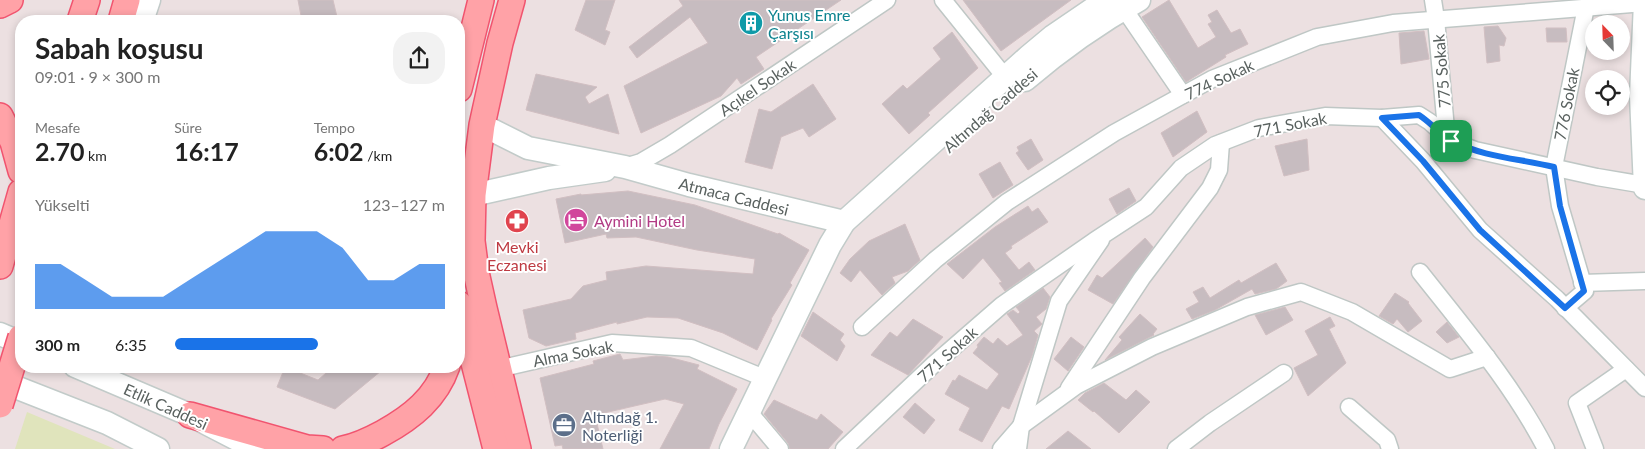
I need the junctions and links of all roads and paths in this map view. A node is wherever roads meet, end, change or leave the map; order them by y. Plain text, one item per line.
1 (10, 0) edge
2 (87, 0) edge
3 (127, 0) edge
4 (149, 0) edge
5 (481, 0) edge
6 (512, 0) edge
7 (887, 0) edge
8 (943, 0) edge
9 (1433, 0) edge
10 (1122, 2) edge
11 (1645, 3) edge
12 (0, 5) edge
13 (1586, 7) junction
14 (82, 15) edge
15 (122, 15) edge
16 (144, 15) edge
17 (1436, 19) junction
18 (465, 65) edge
19 (1005, 77) junction
20 (1183, 95) junction
21 (0, 116) edge
22 (1382, 118) junction
23 (482, 125) junction
24 (1451, 141) junction
25 (1221, 142) junction
26 (15, 149) edge
27 (625, 167) junction
28 (1554, 167) junction
29 (1645, 186) edge
30 (473, 196) junction
31 (15, 213) edge
32 (844, 222) junction
33 (1106, 234) junction
34 (1, 263) edge
35 (1420, 272) dead end
36 (1645, 281) edge
37 (1582, 283) junction
38 (1565, 308) junction
39 (465, 321) edge
40 (862, 328) dead end
41 (0, 334) edge
42 (1487, 357) junction
43 (11, 363) edge
44 (498, 369) junction
45 (1626, 369) junction
46 (27, 373) edge
47 (92, 373) edge
48 (105, 373) edge
49 (444, 373) edge
50 (1284, 373) dead end
51 (764, 378) junction
52 (120, 385) junction
53 (1645, 388) edge
54 (1065, 394) junction
55 (0, 405) edge
56 (1349, 407) dead end
57 (496, 409) junction
58 (748, 412) junction
59 (190, 415) junction
60 (1021, 426) junction
61 (158, 449) edge
62 (256, 449) edge
63 (323, 449) edge
64 (343, 449) edge
65 (496, 449) edge
66 (518, 449) edge
67 (731, 449) edge
68 (780, 449) edge
69 (844, 449) edge
70 (1001, 449) edge
71 (1018, 449) edge
72 (1176, 449) edge
73 (1390, 449) edge
74 (1546, 449) edge
75 (1595, 449) edge

1 - 12 main road
2 - 14 main road
3 - 15 main road
4 - 16 main road
5 - 18 main road
6 - 23 main road
7 - 27 street, Açıkel Sokak
8 - 19 street
9 - 17 street, 775 Sokak
10 - 19 main road, Altındağ Caddesi
10 - 20 street
10 - 32 main road, Altındağ Caddesi
11 - 13 street, 774 Sokak
11 - 29 main road
13 - 17 street, 774 Sokak
13 - 28 street, 776 Sokak
17 - 20 street, 774 Sokak
17 - 24 street, 775 Sokak
19 - 32 main road, Altındağ Caddesi
20 - 40 street, 774 Sokak
21 - 26 main road
22 - 24 street, 771 Sokak
22 - 25 street, 771 Sokak
22 - 38 street
23 - 27 main road, Atmaca Caddesi
23 - 30 main road
24 - 28 street
25 - 33 street, 771 Sokak
25 - 54 street
27 - 30 main road, Atmaca Caddesi
27 - 32 main road, Atmaca Caddesi
28 - 29 street
28 - 37 street, 776 Sokak
30 - 44 main road
31 - 34 main road
32 - 51 main road, Altındağ Caddesi
33 - 60 street
33 - 69 street, 771 Sokak
35 - 42 street
36 - 37 street
37 - 38 street
38 - 45 street
39 - 57 main road
41 - 43 main road
42 - 54 street
42 - 74 street
43 - 55 main road, bridge
44 - 51 street, Alma Sokak
44 - 57 main road
45 - 53 street
45 - 75 street
46 - 61 main road
47 - 52 main road, Etlik Caddesi
48 - 52 main road
49 - 64 main road
50 - 72 street
51 - 58 main road, Altındağ Caddesi
52 - 59 main road, Etlik Caddesi
54 - 60 street
56 - 73 street
57 - 65 main road
57 - 66 main road
58 - 67 main road, Altındağ Caddesi
58 - 68 street
59 - 62 main road, Etlik Caddesi
59 - 63 main road
60 - 70 street
60 - 71 street

